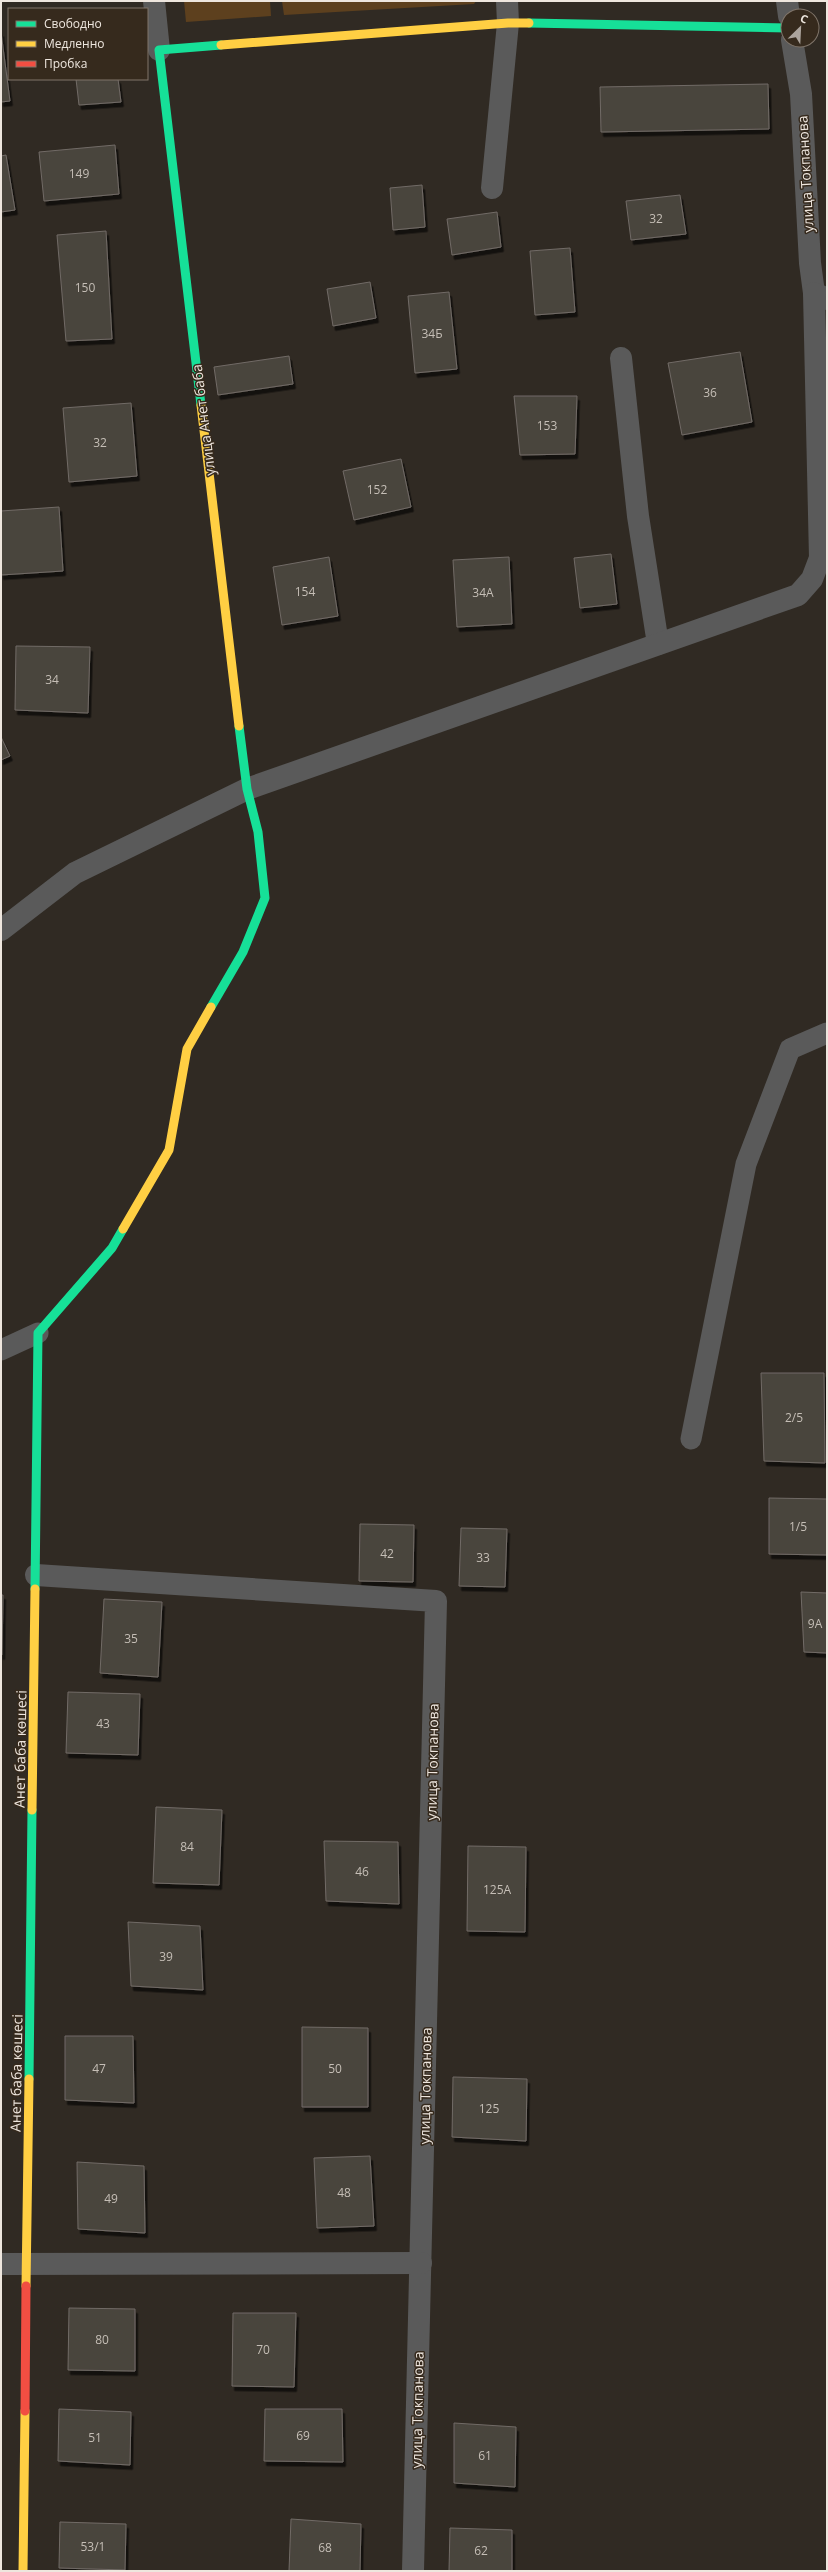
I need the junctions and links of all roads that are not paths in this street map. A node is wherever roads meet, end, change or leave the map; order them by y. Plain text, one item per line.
1 (154, 1) edge
2 (507, 1) edge
3 (508, 23) junction
4 (780, 28) edge
5 (794, 48) edge
6 (159, 50) junction
7 (492, 188) dead end
8 (820, 296) edge
9 (621, 358) dead end
10 (658, 644) junction
11 (247, 789) junction
12 (1, 930) edge
13 (827, 1033) edge
14 (38, 1332) junction
15 (1, 1350) edge
16 (690, 1439) dead end
17 (36, 1575) junction
18 (420, 2263) junction
19 (1, 2264) edge
20 (27, 2265) junction
21 (23, 2571) edge
22 (413, 2571) edge

1 - 6 street, улица Анет баба
2 - 3 street
3 - 4 street
3 - 6 street
3 - 7 street
5 - 8 street, улица Токпанова
6 - 11 street, улица Анет баба
8 - 10 street, улица Токпанова
9 - 10 street
10 - 11 street, улица Токпанова
11 - 12 street, улица Токпанова
11 - 14 street, улица Анет баба
13 - 16 lane
14 - 15 lane
14 - 17 street, Анет баба көшесі
17 - 18 street, улица Токпанова
17 - 20 street, Анет баба көшесі
18 - 20 street
18 - 22 street, улица Токпанова
19 - 20 street
20 - 21 street, Анет баба көшесі

